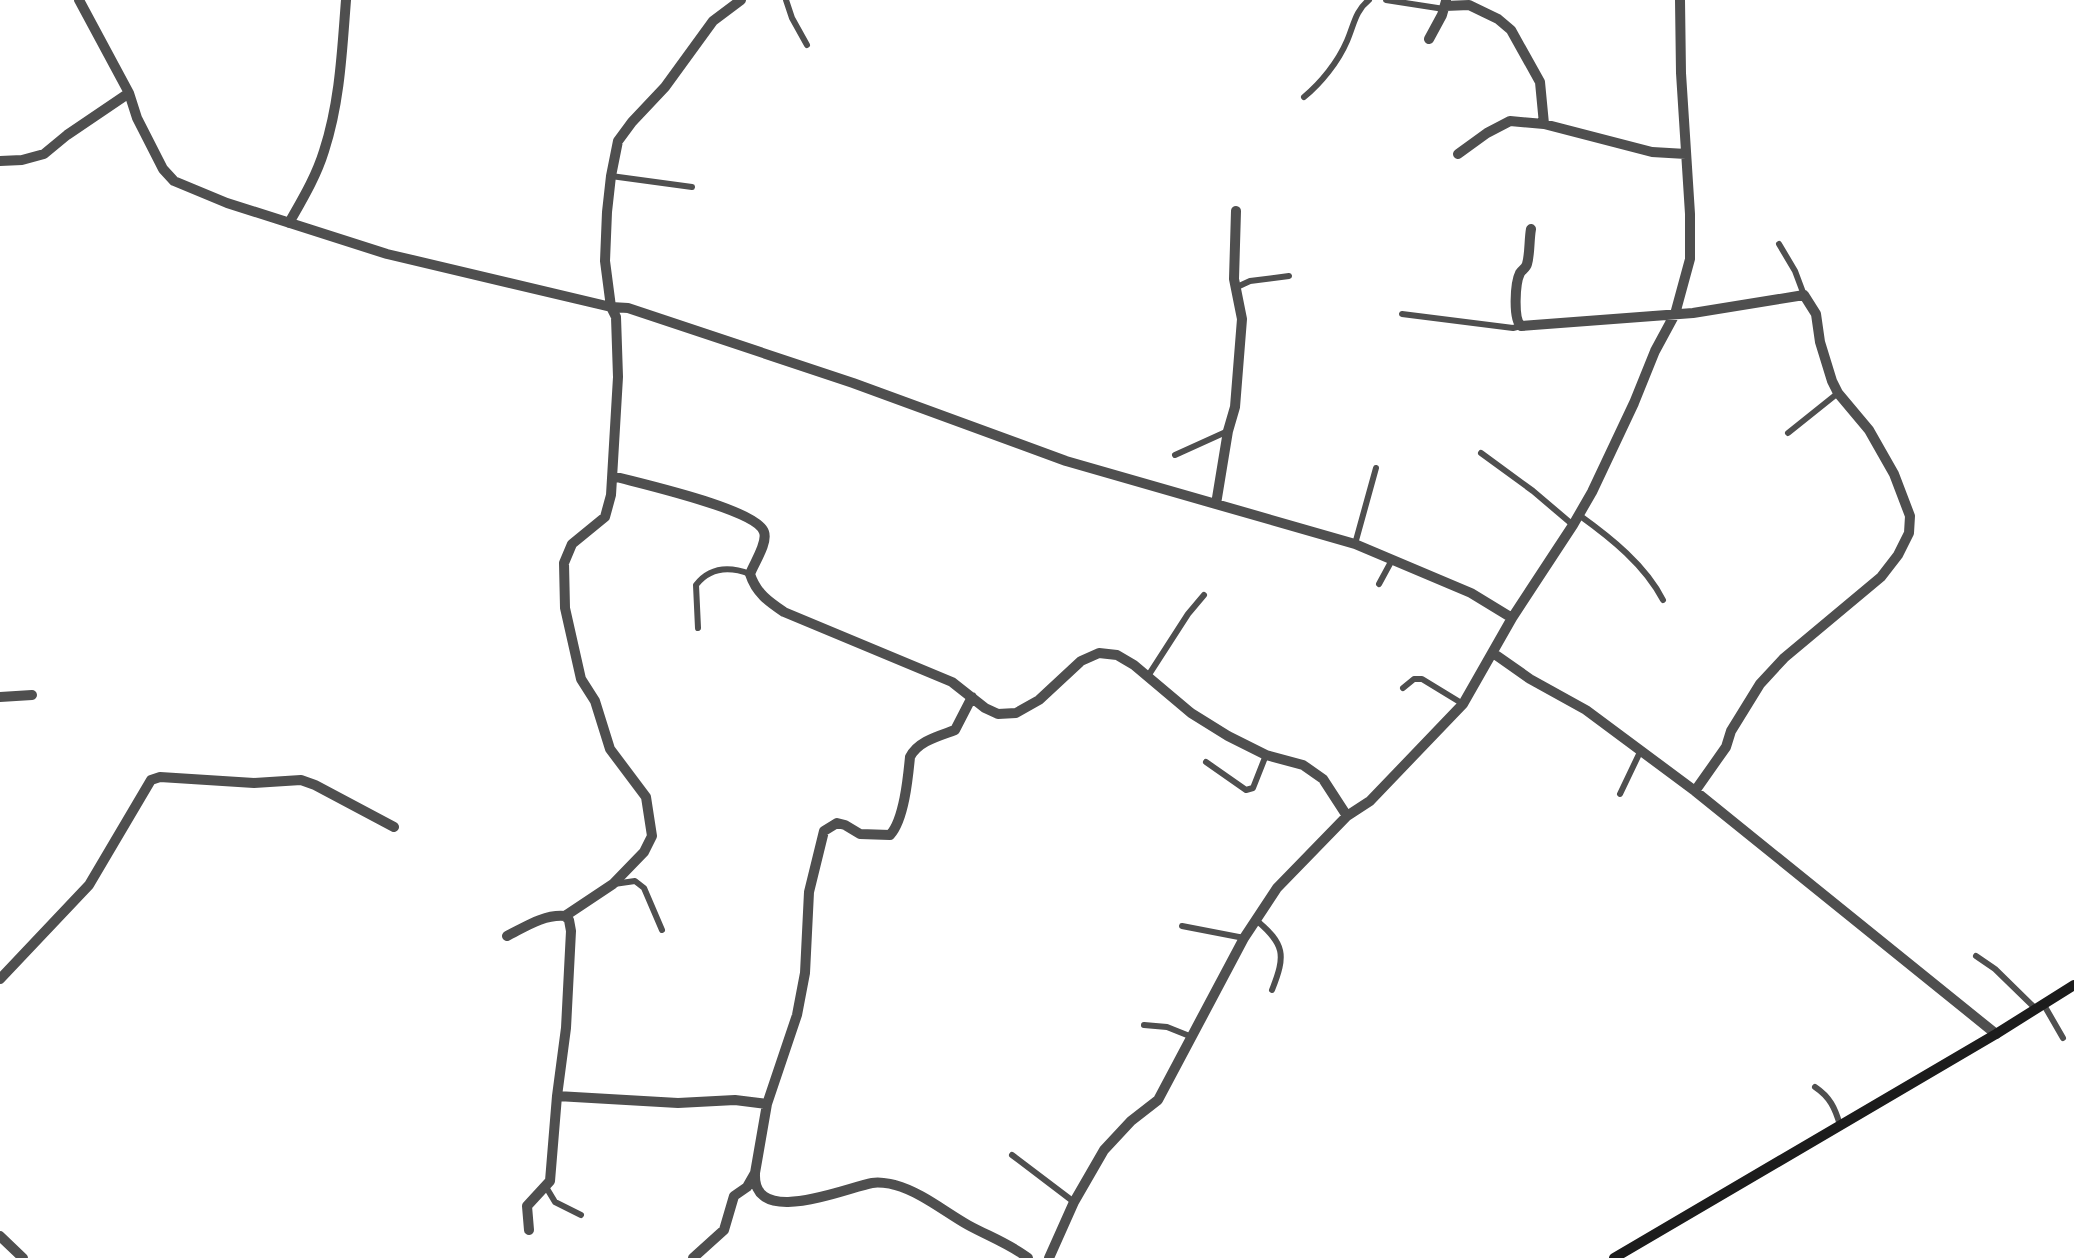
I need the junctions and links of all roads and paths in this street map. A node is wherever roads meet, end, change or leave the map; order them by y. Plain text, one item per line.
1 (79, 0) edge
2 (346, 0) edge
3 (741, 0) edge
4 (786, 0) edge
5 (1369, 0) edge
6 (1386, 0) edge
7 (1680, 0) edge
8 (1445, 5) edge
9 (1429, 38) dead end
10 (807, 45) dead end
11 (129, 93) junction
12 (1304, 97) dead end
13 (1544, 124) junction
14 (1458, 154) dead end
15 (1686, 154) junction
16 (0, 161) edge
17 (611, 176) junction
18 (692, 187) dead end
19 (1236, 211) dead end
20 (289, 223) junction
21 (1530, 229) dead end
22 (1779, 244) dead end
23 (1289, 276) dead end
24 (1237, 288) junction
25 (1804, 295) junction
26 (612, 307) junction
27 (1402, 314) dead end
28 (1675, 314) junction
29 (1521, 326) junction
30 (1838, 393) junction
31 (1228, 431) junction
32 (1788, 433) dead end
33 (1481, 453) dead end
34 (1176, 455) dead end
35 (1376, 468) dead end
36 (613, 476) junction
37 (1216, 504) junction
38 (1579, 515) junction
39 (1573, 525) junction
40 (1355, 544) junction
41 (1392, 560) junction
42 (750, 574) junction
43 (1379, 584) dead end
44 (1204, 594) dead end
45 (1663, 600) dead end
46 (1512, 618) junction
47 (698, 628) dead end
48 (1493, 653) junction
49 (1148, 676) junction
50 (1402, 688) dead end
51 (32, 695) dead end
52 (0, 697) edge
53 (972, 697) junction
54 (1462, 704) junction
55 (1641, 750) junction
56 (1266, 755) junction
57 (1206, 762) dead end
58 (1695, 791) junction
59 (1620, 794) dead end
60 (1347, 816) junction
61 (394, 827) dead end
62 (613, 884) junction
63 (565, 916) junction
64 (1256, 920) junction
65 (1182, 926) dead end
66 (662, 930) dead end
67 (507, 936) dead end
68 (1244, 938) junction
69 (1976, 956) dead end
70 (0, 979) edge
71 (2074, 985) edge
72 (1272, 990) dead end
73 (2040, 1007) junction
74 (1144, 1026) dead end
75 (1996, 1034) junction
76 (1192, 1036) junction
77 (2063, 1038) dead end
78 (1814, 1088) dead end
79 (557, 1096) junction
80 (768, 1104) junction
81 (1840, 1125) junction
82 (1012, 1155) dead end
83 (755, 1173) junction
84 (546, 1187) junction
85 (1074, 1202) junction
86 (581, 1214) dead end
87 (529, 1230) dead end
88 (0, 1236) edge
89 (22, 1258) edge
90 (693, 1258) edge
91 (1028, 1258) edge
92 (1049, 1258) edge
93 (1614, 1258) edge

1 - 11 street
2 - 20 street
3 - 17 street
4 - 10 lane
5 - 12 lane
6 - 8 lane
7 - 15 street
8 - 9 street
8 - 13 street
11 - 16 street
11 - 20 street
13 - 14 street
13 - 15 street
15 - 28 street
17 - 18 lane
17 - 26 street
19 - 24 street
20 - 26 street
21 - 29 street
22 - 25 lane
23 - 24 lane
24 - 31 street
25 - 28 street
25 - 30 street
26 - 36 street
26 - 37 street
27 - 29 lane
28 - 29 street
28 - 38 street
30 - 32 lane
30 - 58 street
31 - 34 lane
31 - 37 street
33 - 39 lane
35 - 40 lane
36 - 42 street
36 - 62 street
37 - 40 street
38 - 39 street
38 - 45 lane
39 - 46 street
40 - 41 street
41 - 43 lane
41 - 46 street
42 - 47 lane
42 - 53 street
44 - 49 lane
46 - 48 street
48 - 54 street
48 - 55 street
49 - 53 street
49 - 56 street
50 - 54 lane
51 - 52 street
53 - 80 street
54 - 60 street
55 - 58 street
55 - 59 lane
56 - 57 lane
56 - 60 street
58 - 75 street
60 - 64 street
61 - 70 street
62 - 63 street
62 - 66 lane
63 - 67 street
63 - 79 street
64 - 68 street
64 - 72 lane
65 - 68 lane
68 - 76 street
69 - 73 lane
71 - 73 street
73 - 75 street
73 - 77 lane
74 - 76 lane
75 - 81 street
76 - 85 street
78 - 81 lane
79 - 80 street
79 - 84 street
80 - 83 street
81 - 93 street
82 - 85 lane
83 - 90 street
83 - 91 street
84 - 86 lane
84 - 87 street
85 - 92 street
88 - 89 street

